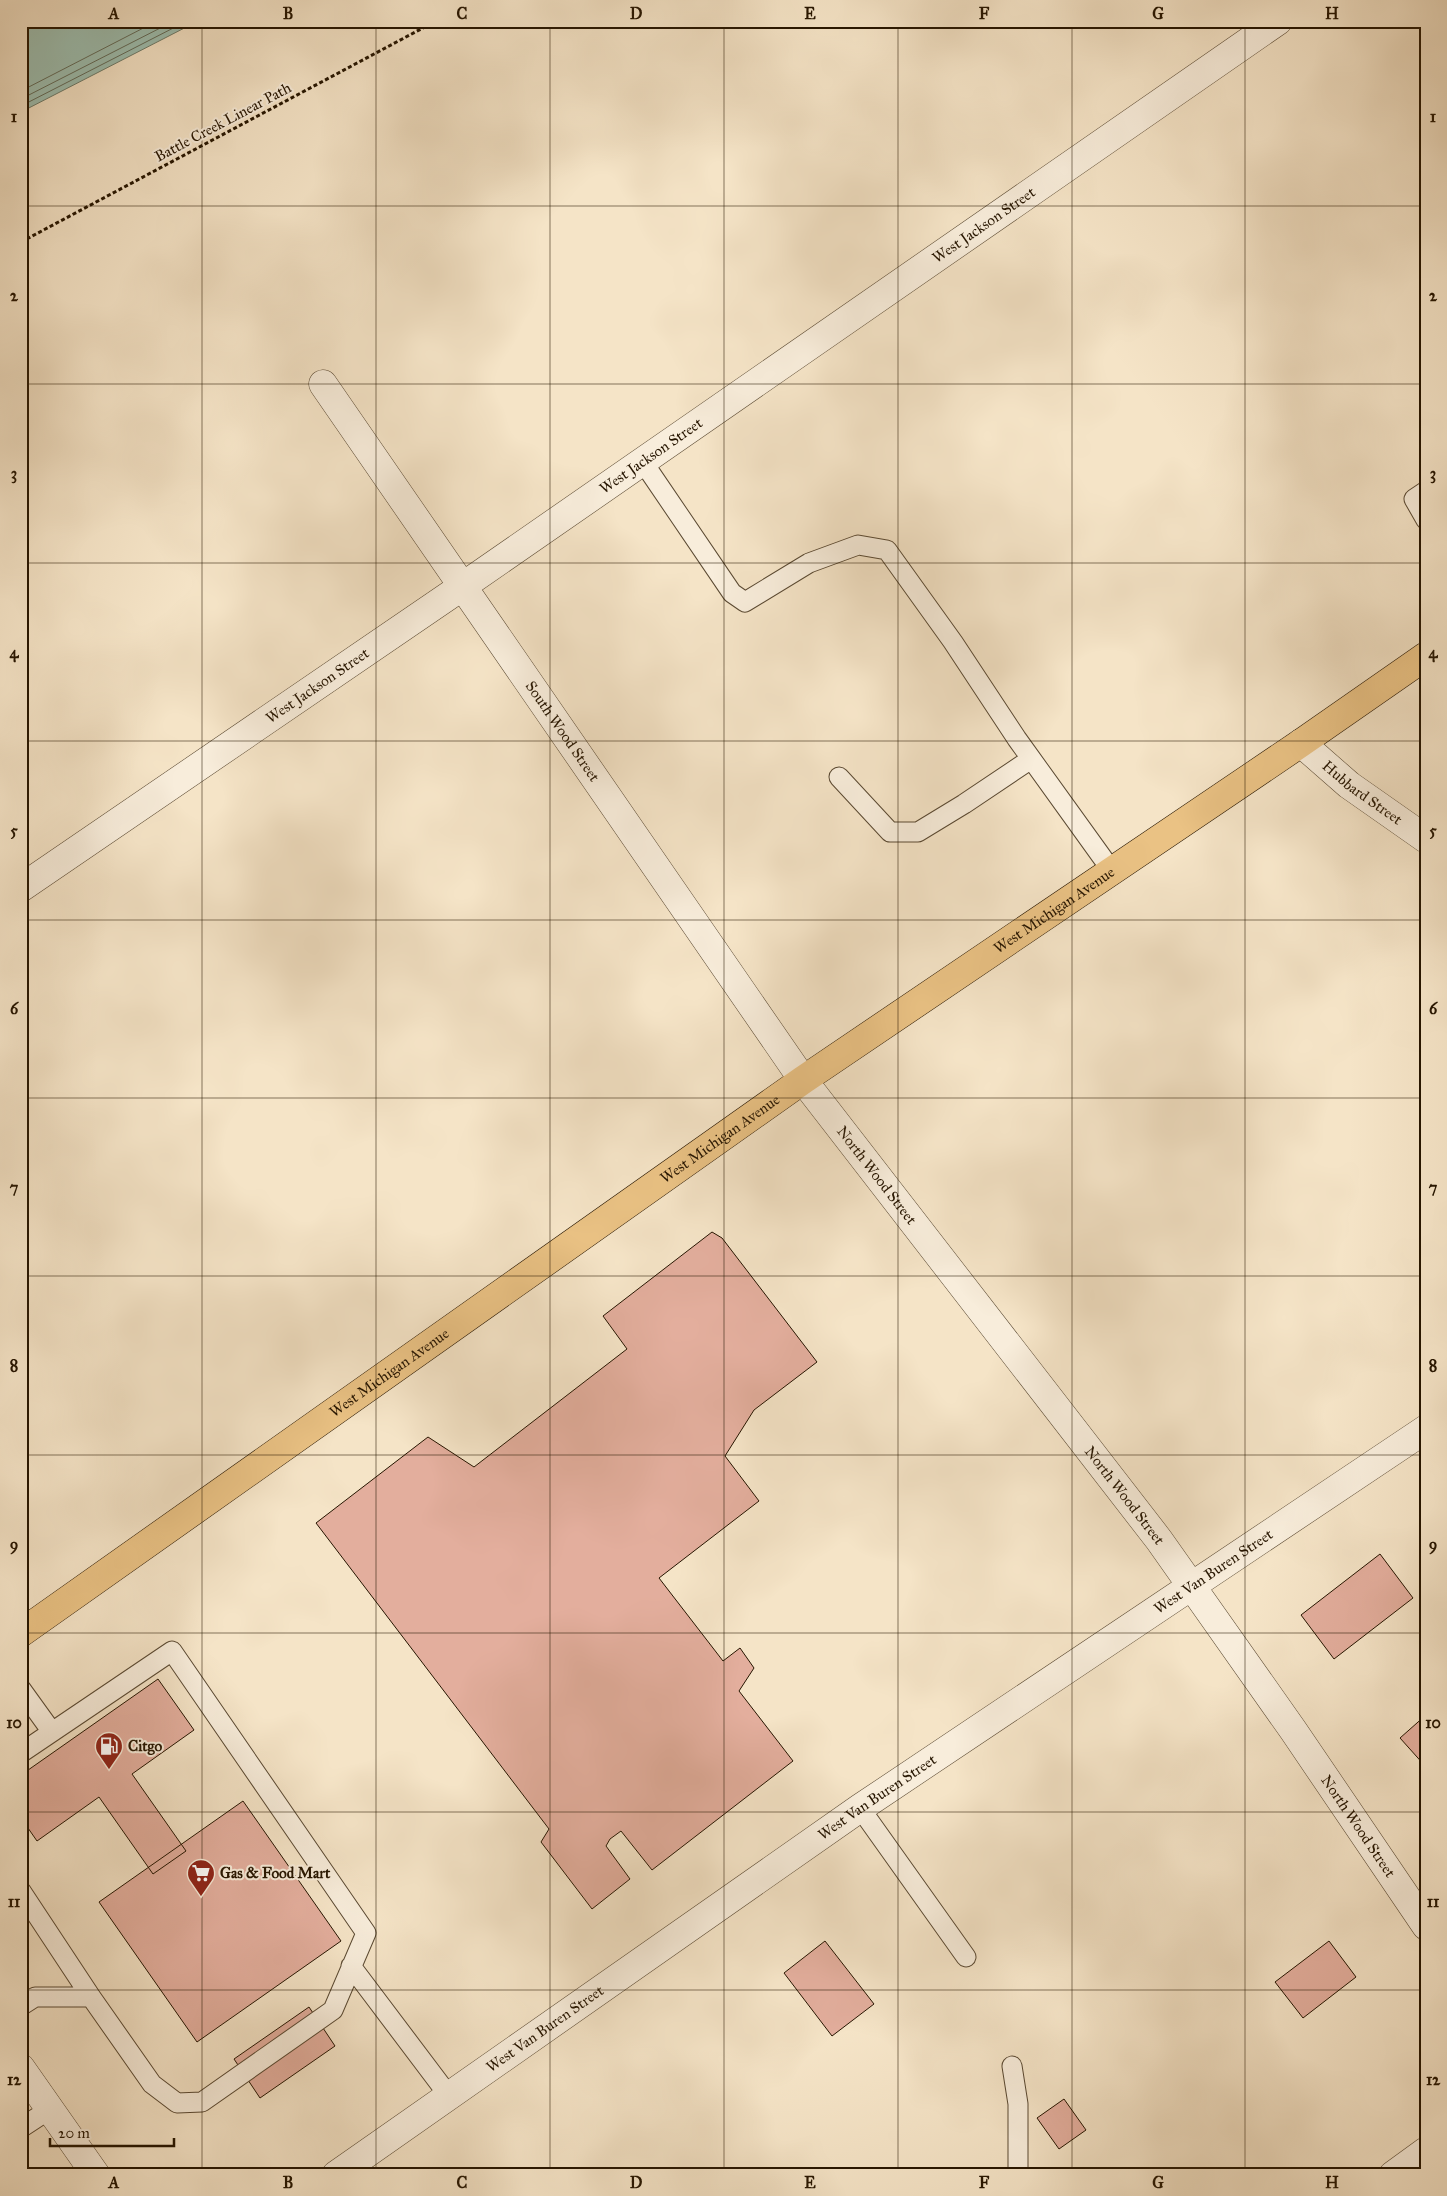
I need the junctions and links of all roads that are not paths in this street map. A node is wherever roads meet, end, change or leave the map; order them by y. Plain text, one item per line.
1 (1278, 21) edge
2 (323, 384) dead end
3 (643, 462) junction
4 (1426, 491) edge
5 (1426, 520) edge
6 (464, 586) junction
7 (1426, 656) edge
8 (1301, 743) junction
9 (1031, 759) junction
10 (840, 777) dead end
11 (1426, 838) edge
12 (1112, 870) junction
13 (21, 888) edge
14 (803, 1080) junction
15 (1426, 1429) edge
16 (1193, 1587) junction
17 (21, 1633) edge
18 (21, 1689) edge
19 (52, 1732) junction
20 (21, 1753) edge
21 (860, 1808) junction
22 (21, 1891) edge
23 (1426, 1926) edge
24 (966, 1957) dead end
25 (352, 1966) junction
26 (91, 1997) junction
27 (21, 2006) edge
28 (1012, 2066) dead end
29 (21, 2068) edge
30 (449, 2096) junction
31 (50, 2109) junction
32 (21, 2128) edge
33 (1426, 2152) edge
34 (96, 2175) edge
35 (336, 2175) edge
36 (1018, 2175) edge
37 (1393, 2175) edge

1 - 3 street, West Jackson Street
2 - 6 street, South Wood Street
3 - 6 street, West Jackson Street
3 - 9 lane
4 - 5 lane
6 - 13 street, West Jackson Street
6 - 14 street, South Wood Street
7 - 8 highway, West Michigan Avenue
8 - 11 street, Hubbard Street
8 - 12 highway, West Michigan Avenue
9 - 10 lane
9 - 12 lane
12 - 14 highway, West Michigan Avenue
14 - 16 street, North Wood Street
14 - 17 highway, West Michigan Avenue
15 - 16 street, West Van Buren Street
16 - 21 street, West Van Buren Street
16 - 23 street, North Wood Street
18 - 19 lane
19 - 20 lane
19 - 25 lane
21 - 24 lane
21 - 30 street, West Van Buren Street
22 - 26 lane
25 - 26 lane
25 - 30 lane
26 - 27 lane
28 - 36 lane
29 - 31 street
30 - 35 street, West Van Buren Street
31 - 32 lane
31 - 34 street
33 - 37 street

